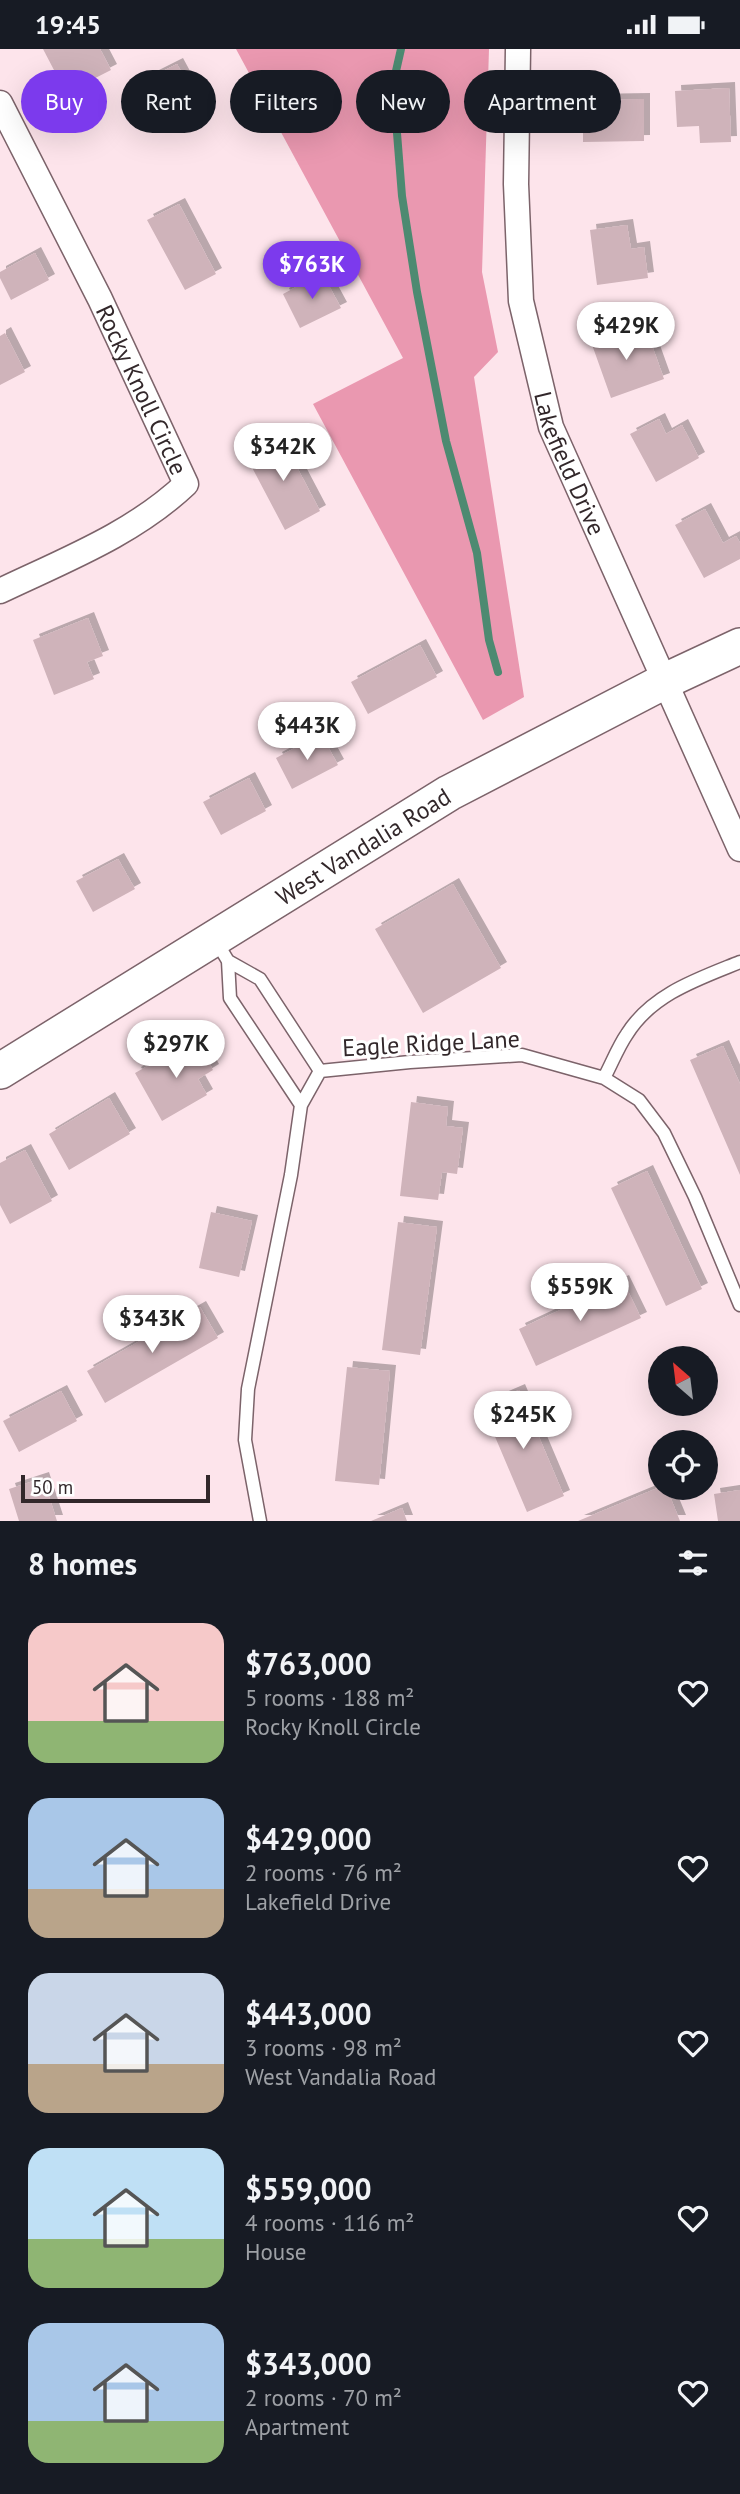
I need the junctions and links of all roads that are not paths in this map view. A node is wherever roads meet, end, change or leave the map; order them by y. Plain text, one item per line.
1 (518, 49) edge
2 (0, 103) edge
3 (0, 591) edge
4 (740, 646) edge
5 (665, 681) junction
6 (740, 849) edge
7 (221, 950) junction
8 (740, 962) edge
9 (0, 1071) edge
10 (320, 1071) junction
11 (604, 1078) junction
12 (301, 1105) junction
13 (740, 1305) edge
14 (260, 1521) edge

1 - 5 street, Lakefield Drive
2 - 3 street, Rocky Knoll Circle
4 - 5 main road, West Vandalia Road
5 - 6 street, Lakefield Drive
5 - 7 main road, West Vandalia Road
7 - 9 main road, West Vandalia Road
7 - 10 lane, Eagle Ridge Lane
7 - 12 lane
8 - 11 lane
10 - 11 lane, Eagle Ridge Lane
10 - 12 lane
11 - 13 lane, Eagle Ridge Lane
12 - 14 lane

